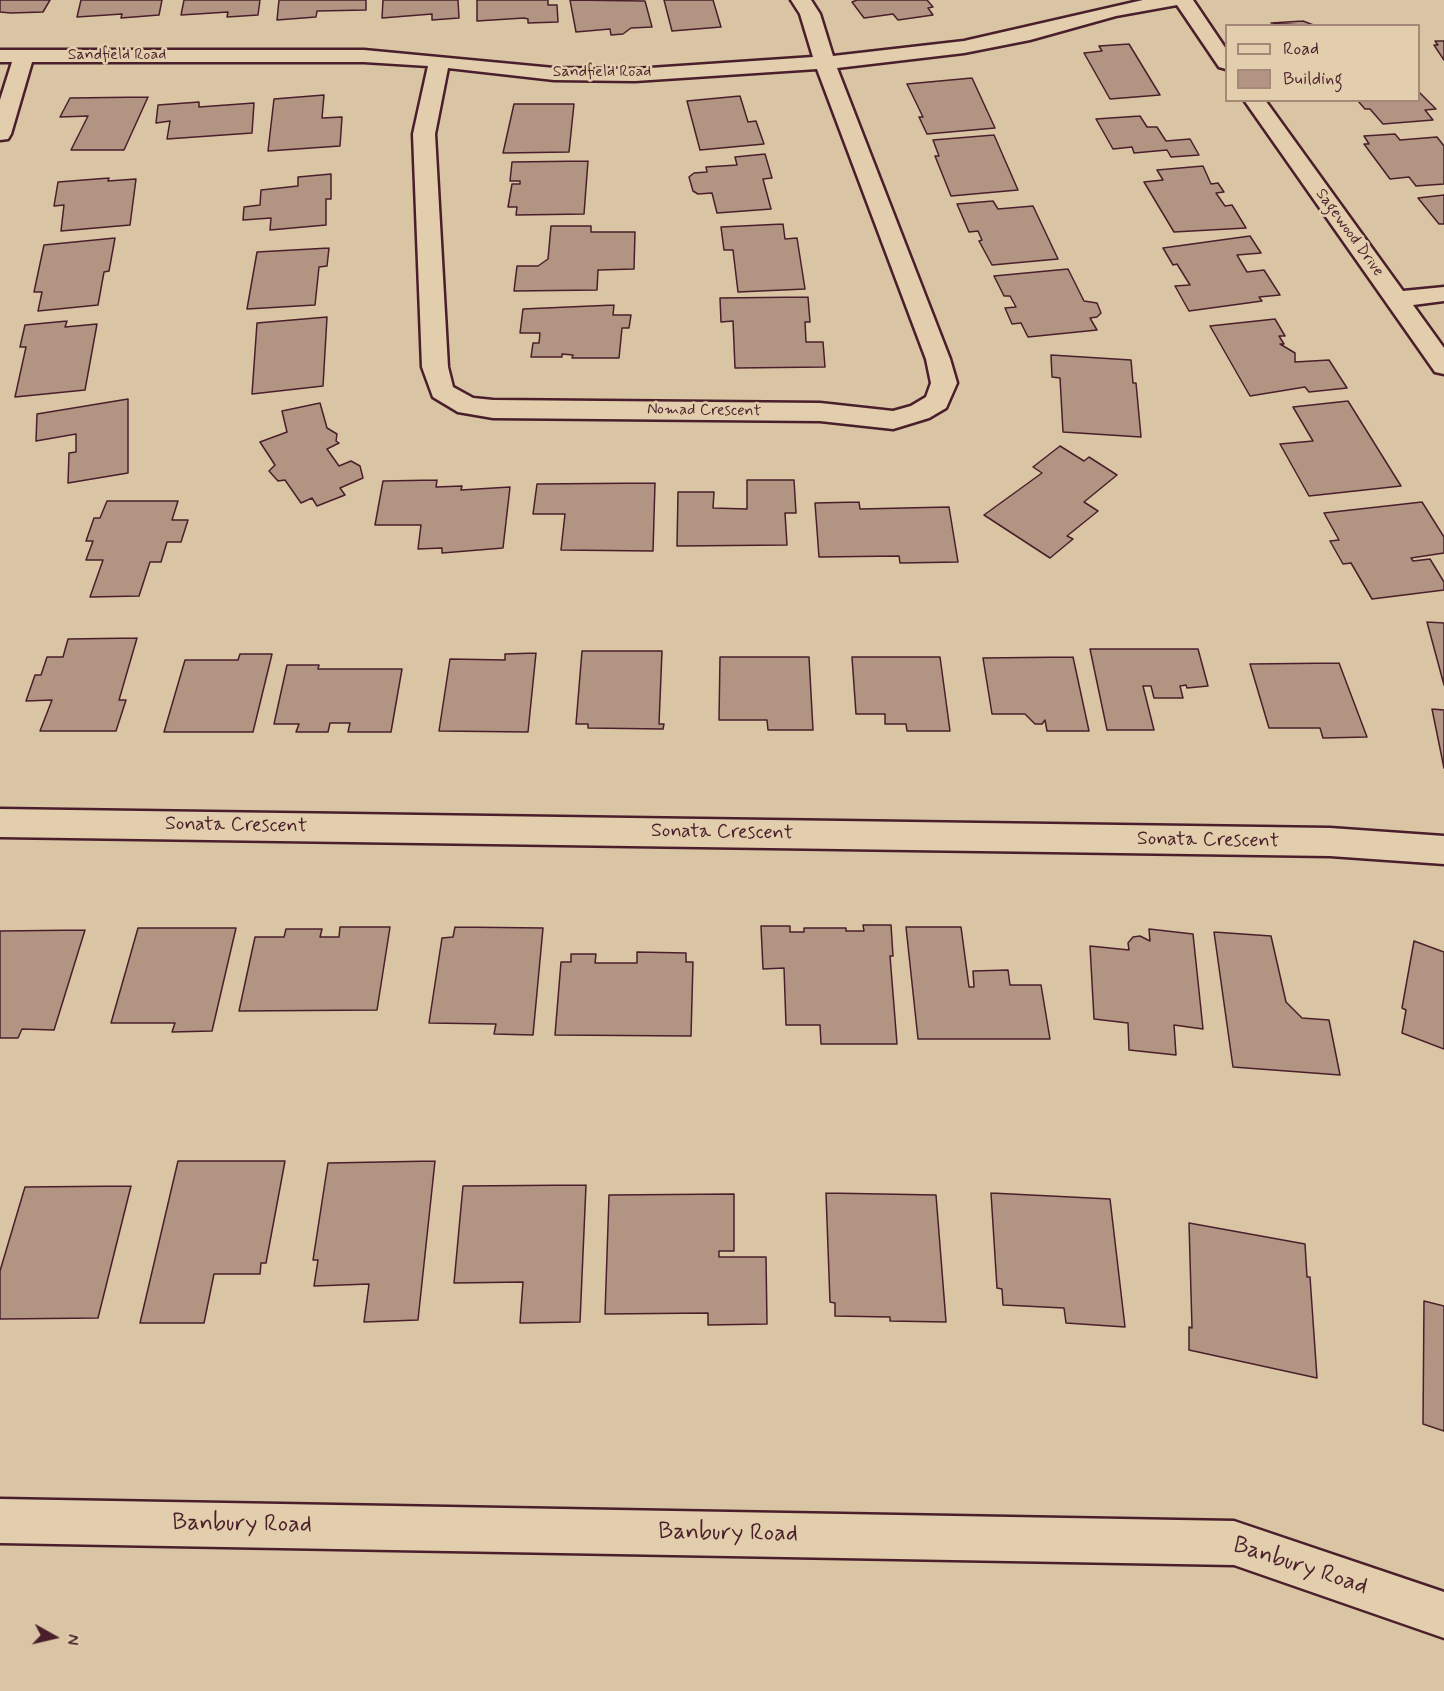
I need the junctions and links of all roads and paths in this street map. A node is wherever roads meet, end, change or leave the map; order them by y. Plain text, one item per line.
1 (801, 0) edge
2 (1174, 0) edge
3 (1183, 0) edge
4 (0, 56) edge
5 (24, 56) junction
6 (1225, 60) edge
7 (439, 61) junction
8 (825, 63) junction
9 (1255, 102) edge
10 (0, 134) edge
11 (1444, 294) edge
12 (1396, 299) junction
13 (1444, 366) edge
14 (0, 823) edge
15 (1444, 850) edge
16 (0, 1521) edge
17 (1444, 1615) edge

1 - 8 street, Nomad Crescent
2 - 8 street, Sandfield Road
3 - 6 street
4 - 5 street, Sandfield Road
5 - 7 street, Sandfield Road
5 - 10 street
7 - 8 street, Sandfield Road
7 - 8 street, Nomad Crescent
9 - 12 street, Sagewood Drive
11 - 12 street
12 - 13 street, Sagewood Drive
14 - 15 street, Sonata Crescent
16 - 17 street, Banbury Road

